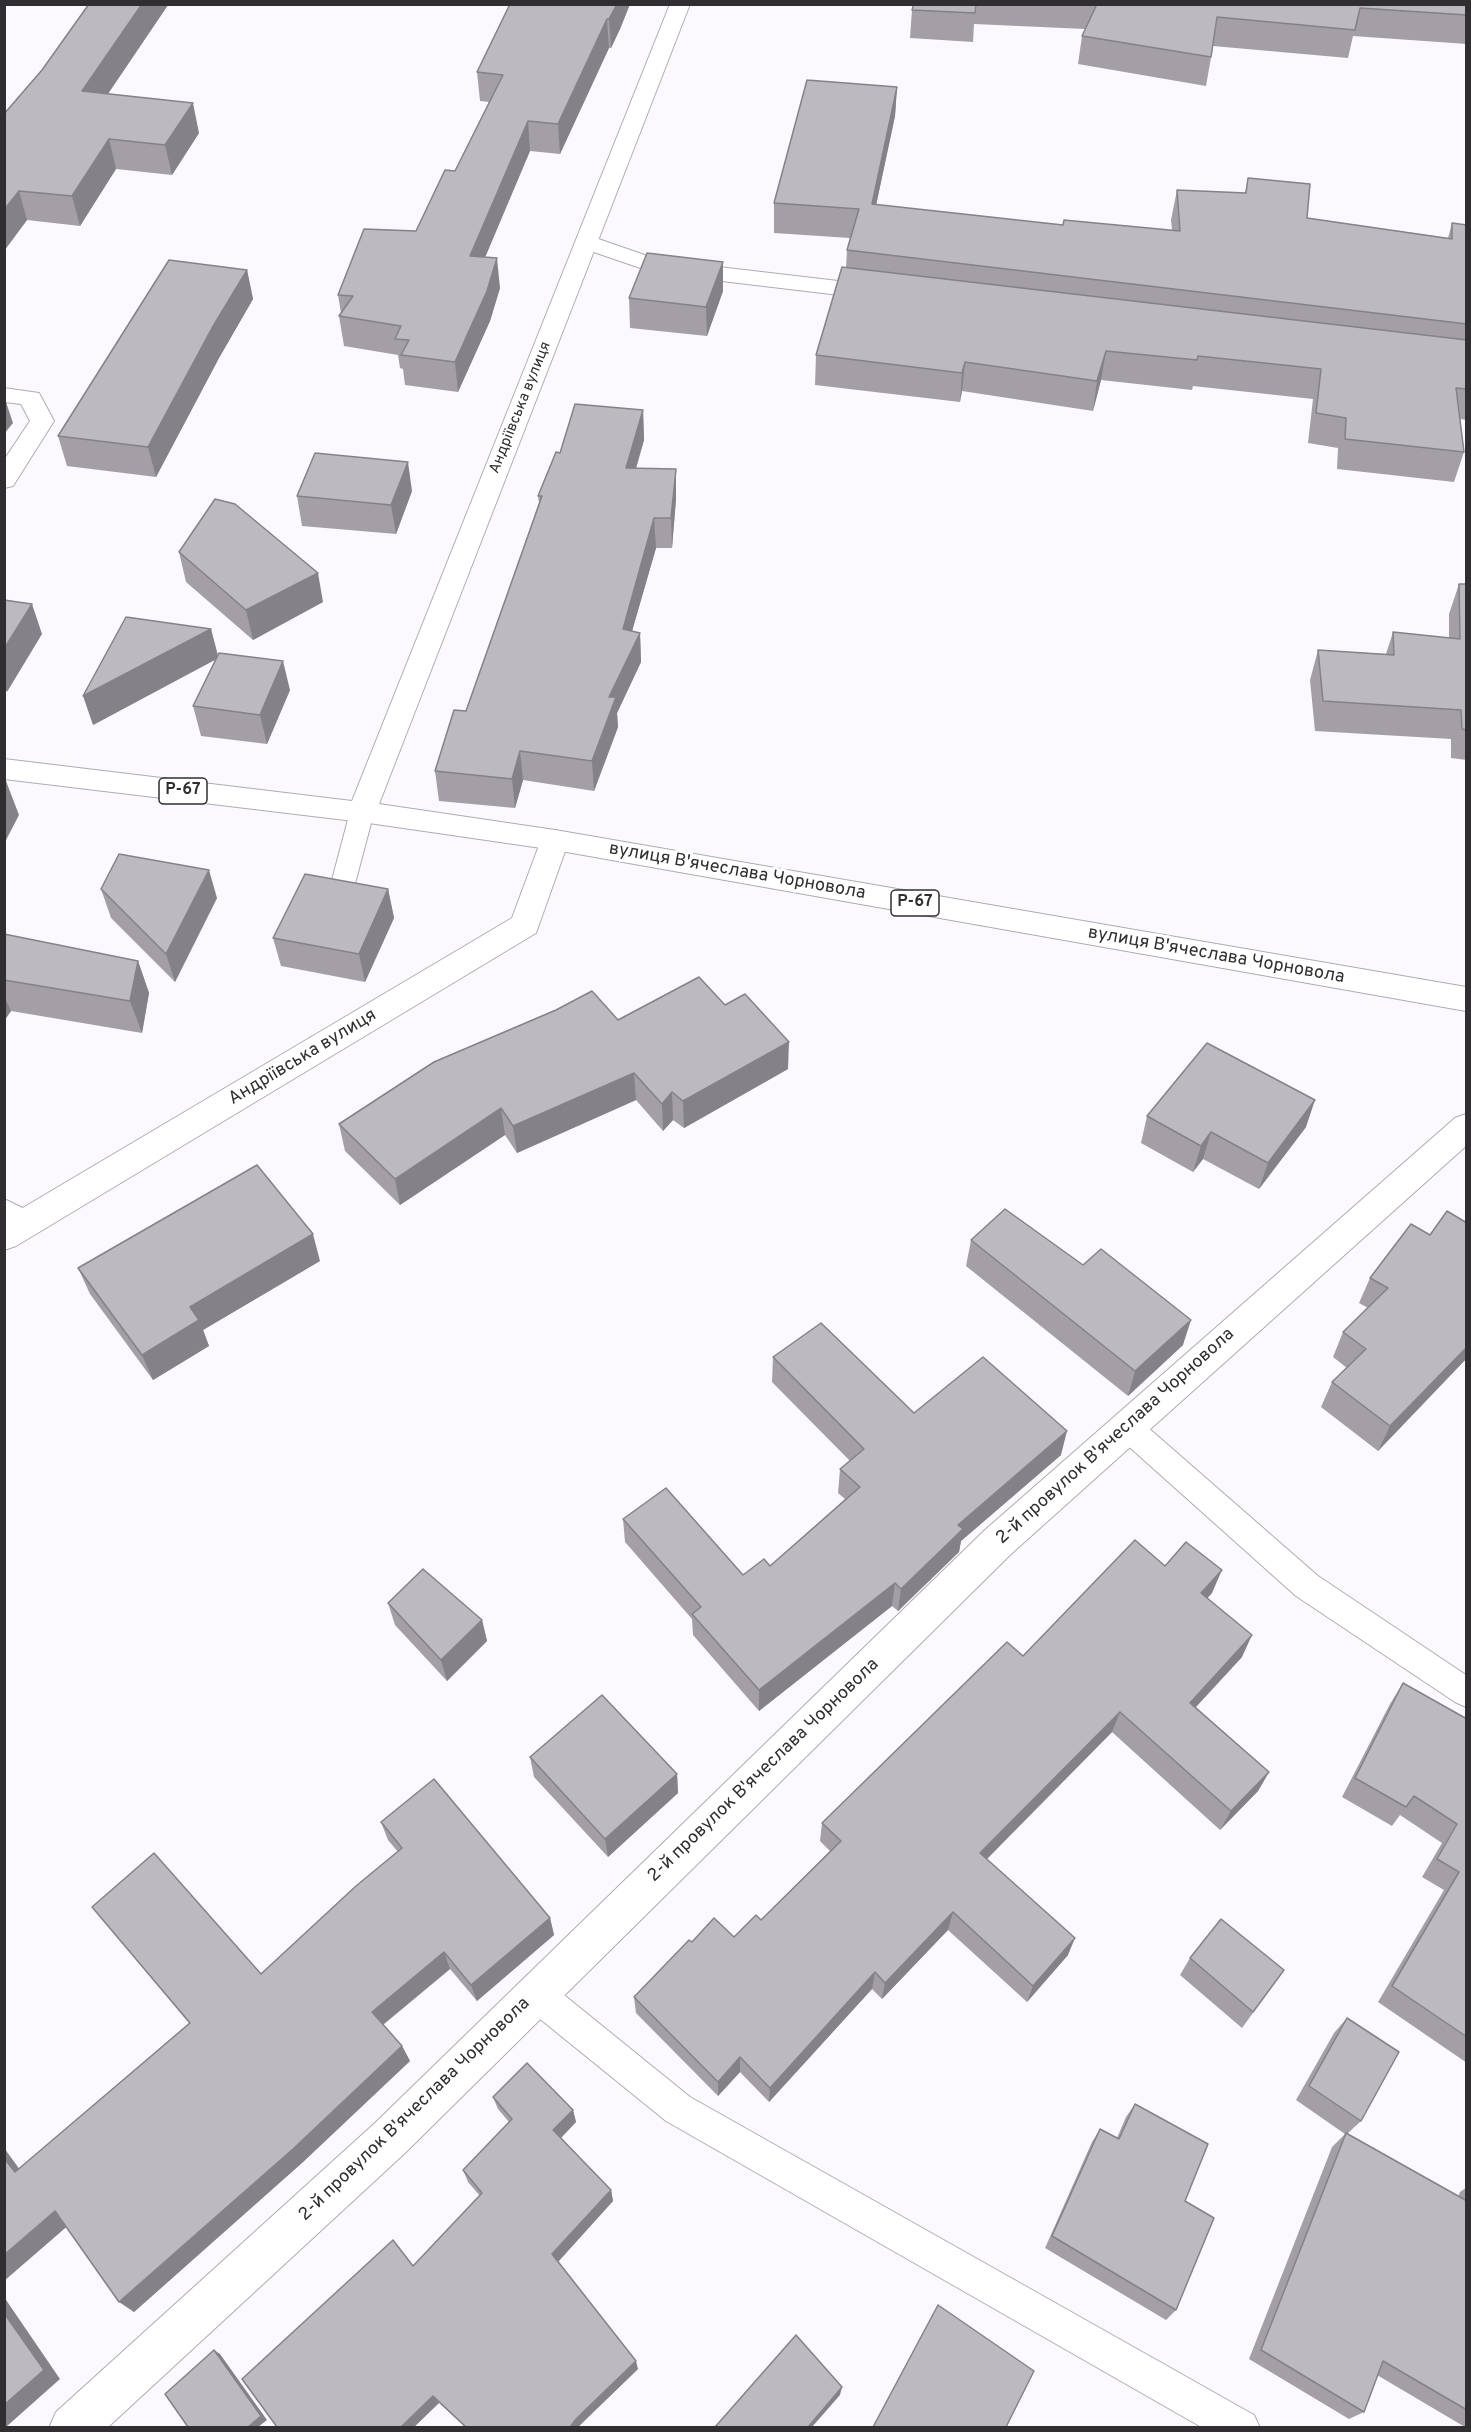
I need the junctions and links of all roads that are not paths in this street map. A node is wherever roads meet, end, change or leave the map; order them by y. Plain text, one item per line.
1 (680, 4) edge
2 (587, 242) junction
3 (902, 295) edge
4 (4, 395) edge
5 (4, 480) edge
6 (4, 770) edge
7 (362, 812) junction
8 (555, 840) junction
9 (340, 896) edge
10 (1467, 999) edge
11 (1465, 1132) edge
12 (12, 1223) edge
13 (1127, 1427) junction
14 (1467, 1692) edge
15 (536, 1994) junction
16 (72, 2427) edge
17 (1240, 2427) edge

1 - 2 main road, Андріївська вулиця
2 - 3 main road
2 - 7 main road, Андріївська вулиця
4 - 5 main road
6 - 7 main road, вулиця В'ячеслава Чорновола / Р-67
7 - 8 main road, вулиця В'ячеслава Чорновола / Р-67
7 - 9 lane
8 - 10 main road, вулиця В'ячеслава Чорновола / Р-67
8 - 12 main road, Андріївська вулиця
11 - 13 main road, 2-й провулок В'ячеслава Чорновола
13 - 14 lane
13 - 15 main road, 2-й провулок В'ячеслава Чорновола
15 - 16 main road, 2-й провулок В'ячеслава Чорновола
15 - 17 lane

